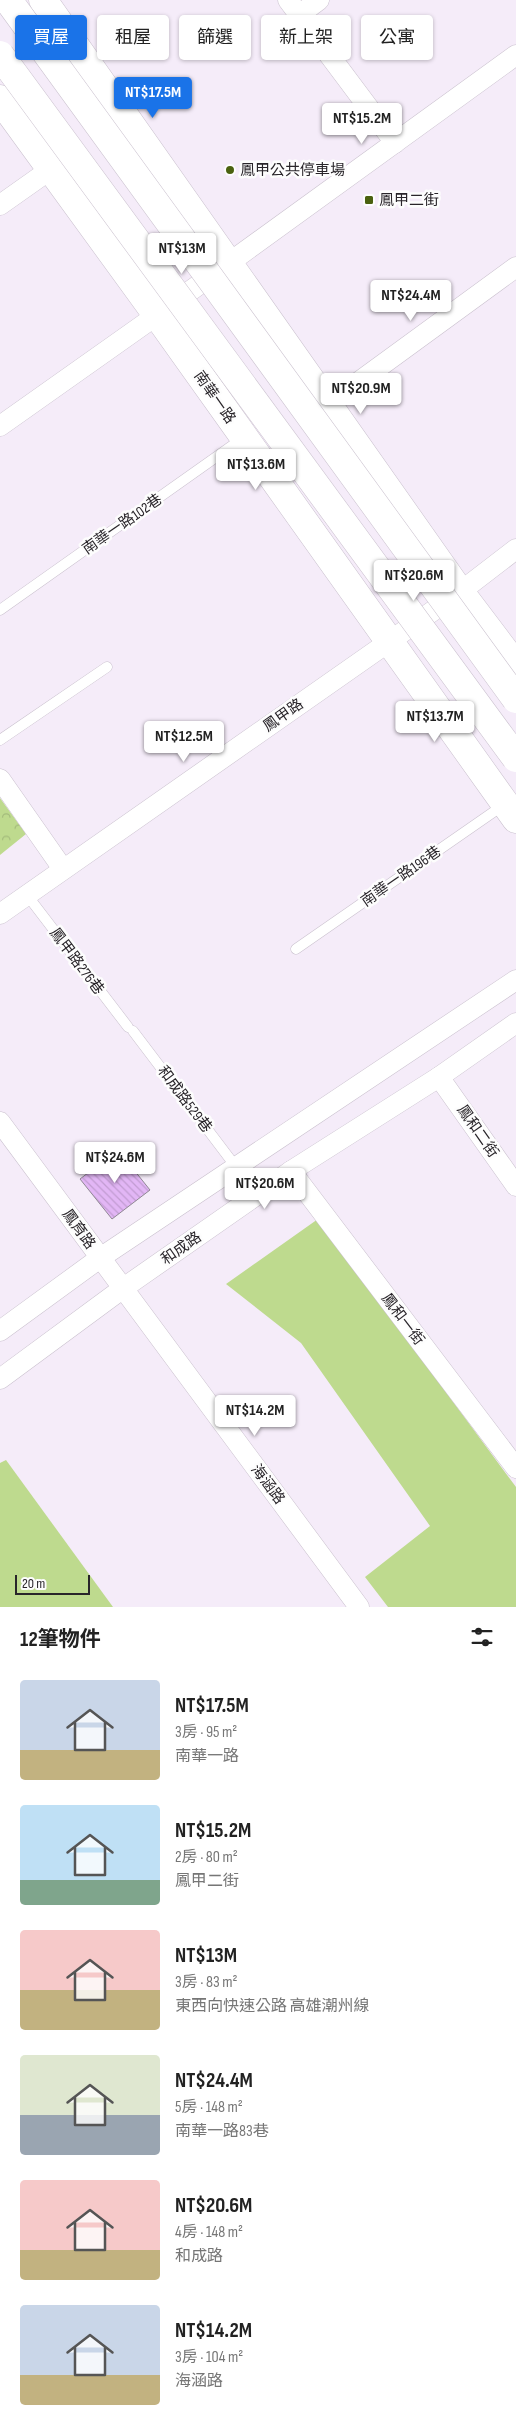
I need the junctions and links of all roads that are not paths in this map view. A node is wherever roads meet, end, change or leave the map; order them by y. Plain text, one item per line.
1 (8, 0) edge
2 (43, 0) edge
3 (319, 0) edge
4 (294, 7) edge
5 (0, 55) edge
6 (516, 55) edge
7 (0, 99) edge
8 (395, 143) junction
9 (51, 169) junction
10 (0, 205) edge
11 (228, 263) junction
12 (516, 267) edge
13 (157, 315) junction
14 (327, 405) junction
15 (0, 426) edge
16 (244, 438) junction
17 (516, 549) edge
18 (460, 592) junction
19 (0, 610) edge
20 (389, 641) junction
21 (516, 666) edge
22 (107, 667) dead end
23 (516, 699) edge
24 (0, 740) edge
25 (516, 758) edge
26 (0, 778) edge
27 (510, 812) edge
28 (63, 869) junction
29 (27, 895) junction
30 (0, 914) edge
31 (296, 948) dead end
32 (516, 980) edge
33 (516, 1022) edge
34 (130, 1029) joint
35 (439, 1077) junction
36 (0, 1122) edge
37 (236, 1167) junction
38 (291, 1171) junction
39 (516, 1186) edge
40 (100, 1258) junction
41 (122, 1289) junction
42 (0, 1331) edge
43 (0, 1379) edge
44 (516, 1468) edge
45 (359, 1607) edge

1 - 23 main road, bridge
2 - 11 main road
3 - 4 street
4 - 8 street
5 - 25 main road, bridge
6 - 8 street
7 - 9 main road, 南華一路
8 - 11 street
9 - 10 street
9 - 13 main road, 南華一路
11 - 13 street
11 - 14 main road
12 - 14 street
13 - 15 street
13 - 16 main road, 南華一路
14 - 18 main road
16 - 19 lane, 南華一路102巷
16 - 20 main road, 南華一路
17 - 18 street, 鳳甲路
18 - 20 street, 鳳甲路
18 - 21 main road
20 - 27 main road, 南華一路
20 - 28 street, 鳳甲路
22 - 24 lane
26 - 28 street
27 - 31 lane, 南華一路196巷
28 - 29 street, 鳳甲路
29 - 30 street, 鳳甲路
29 - 34 lane, 鳳甲路276巷
32 - 37 street
33 - 35 street, 和成路
34 - 37 lane, 和成路529巷
35 - 38 street, 和成路
35 - 39 street, 鳳和二街
36 - 40 street, 鳳育路
37 - 40 street
38 - 41 street, 和成路
38 - 44 street, 鳳和一街
40 - 41 street, 鳳育路
40 - 42 street
41 - 43 street, 和成路
41 - 45 street, 海涵路

